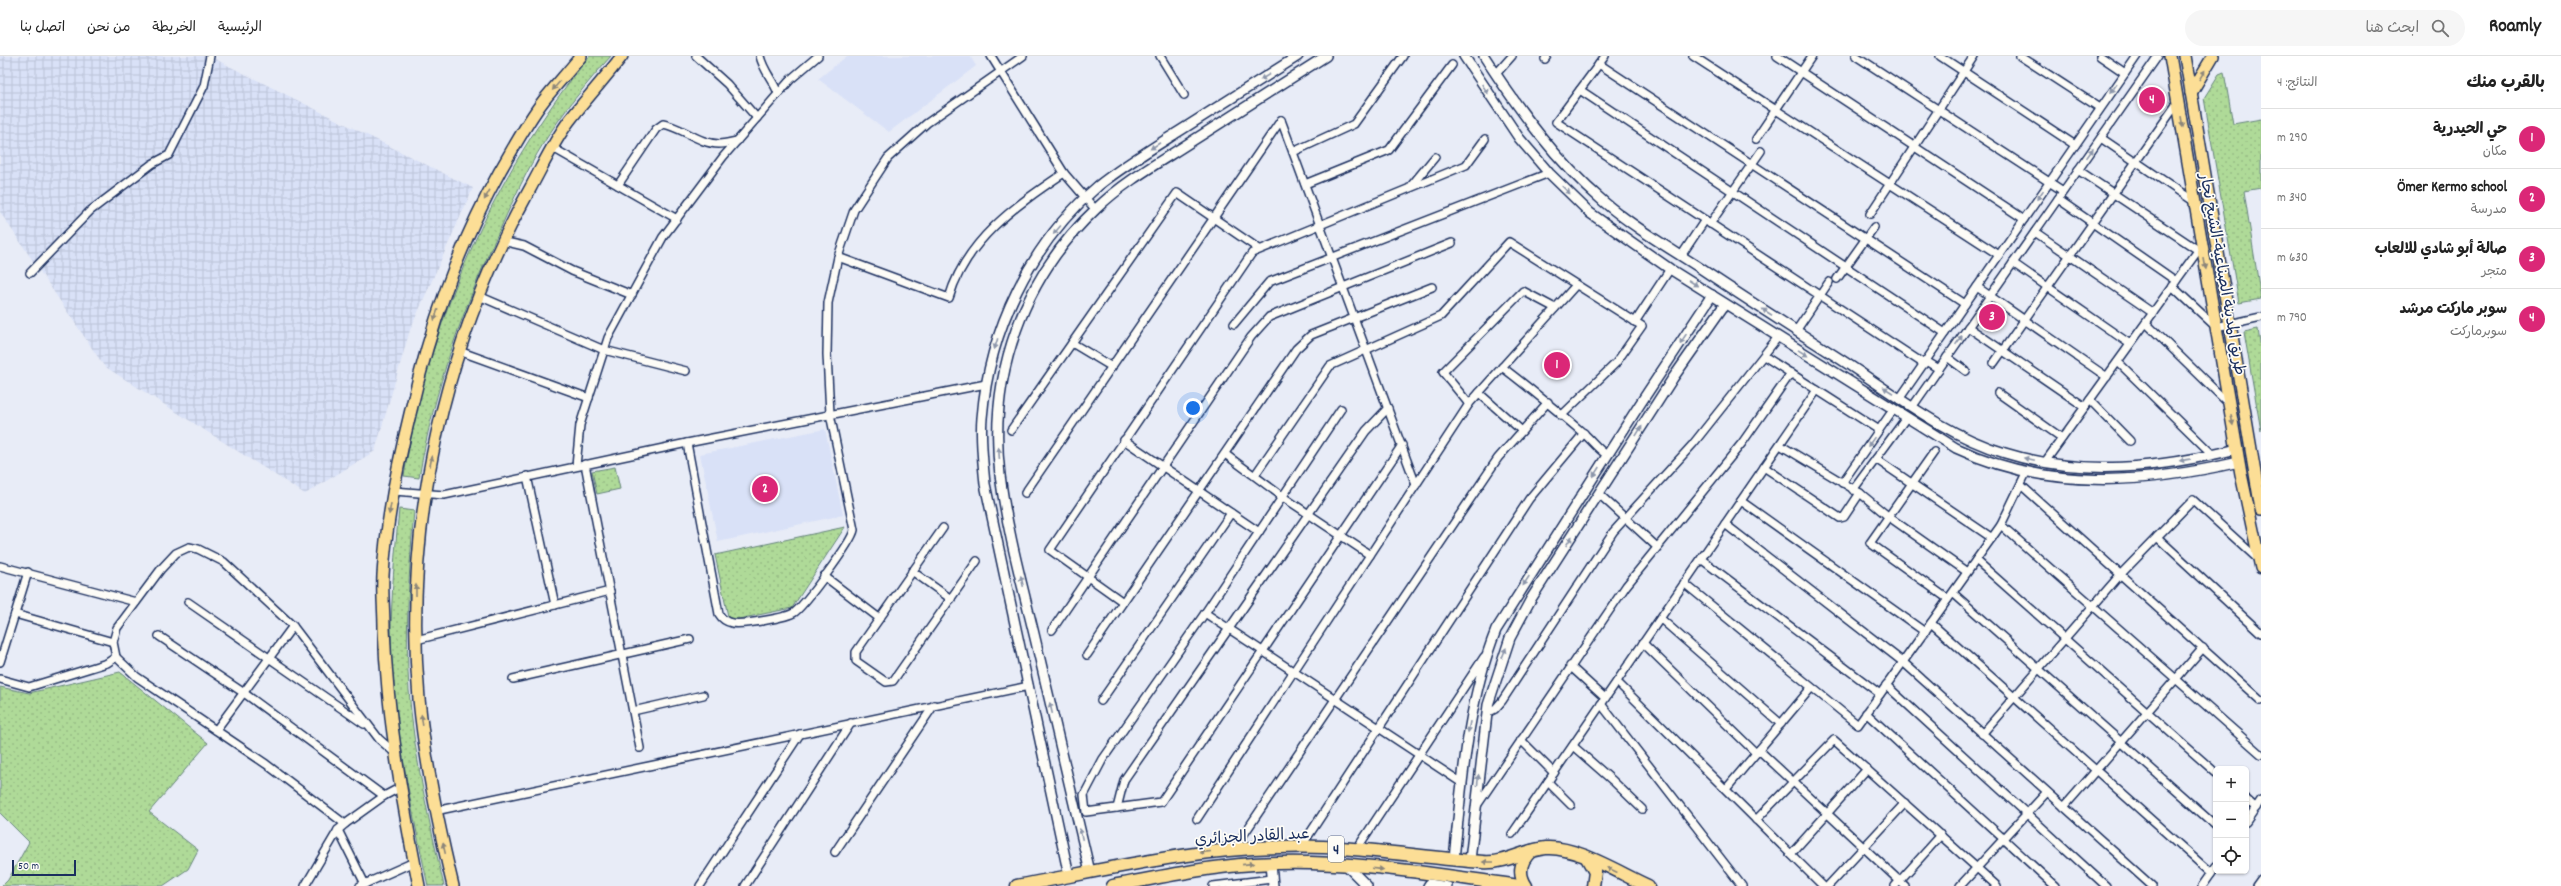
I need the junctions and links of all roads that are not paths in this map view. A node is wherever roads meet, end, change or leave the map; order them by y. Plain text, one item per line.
1 (210, 56) edge
2 (581, 56) edge
3 (622, 56) edge
4 (696, 56) edge
5 (760, 56) edge
6 (818, 56) edge
7 (991, 56) edge
8 (1023, 56) edge
9 (1160, 56) edge
10 (1298, 56) edge
11 (1326, 56) edge
12 (1403, 56) edge
13 (1464, 56) edge
14 (1484, 56) edge
15 (1512, 56) edge
16 (1605, 56) edge
17 (1693, 56) edge
18 (1777, 56) edge
19 (1812, 56) edge
20 (1856, 56) edge
21 (1940, 56) edge
22 (1974, 56) edge
23 (2020, 56) edge
24 (2100, 56) edge
25 (2137, 56) edge
26 (2158, 56) edge
27 (2170, 56) edge
28 (2185, 56) edge
29 (2213, 56) edge
30 (1599, 64) junction
31 (1452, 65) dead end
32 (1000, 70) junction
33 (1801, 72) junction
34 (1964, 72) junction
35 (2125, 73) junction
36 (1496, 74) junction
37 (1580, 90) junction
38 (778, 93) junction
39 (2191, 93) junction
40 (1184, 95) dead end
41 (1226, 102) junction
42 (2178, 102) junction
43 (2100, 108) junction
44 (1776, 110) junction
45 (1939, 110) junction
46 (1235, 114) junction
47 (757, 118) junction
48 (2101, 138) junction
49 (1485, 139) dead end
50 (1756, 139) dead end
51 (737, 141) junction
52 (2075, 145) junction
53 (1914, 147) junction
54 (553, 148) junction
55 (1761, 151) dead end
56 (1293, 152) junction
57 (1435, 158) dead end
58 (2135, 161) junction
59 (1752, 163) junction
60 (2078, 170) junction
61 (1064, 173) junction
62 (1549, 173) junction
63 (2049, 182) junction
64 (1305, 184) junction
65 (1889, 184) junction
66 (618, 185) junction
67 (1410, 188) junction
68 (2063, 191) junction
69 (1732, 192) junction
70 (2112, 193) junction
71 (1085, 198) junction
72 (2058, 199) junction
73 (2196, 202) junction
74 (1096, 209) junction
75 (1870, 214) dead end
76 (1214, 218) junction
77 (677, 219) junction
78 (2024, 220) junction
79 (1708, 222) junction
80 (2092, 223) junction
81 (1320, 224) junction
82 (1874, 227) dead end
83 (2035, 232) junction
84 (1866, 238) junction
85 (502, 241) junction
86 (1452, 243) dead end
87 (1666, 246) junction
88 (2200, 248) junction
89 (1259, 249) junction
90 (1999, 254) junction
91 (2069, 255) junction
92 (1332, 256) junction
93 (1681, 256) junction
94 (838, 257) junction
95 (1657, 260) junction
96 (2013, 263) junction
97 (1846, 267) junction
98 (1670, 268) junction
99 (30, 273) dead end
100 (1837, 279) dead end
101 (1829, 282) dead end
102 (2174, 284) junction
103 (1576, 285) junction
104 (2047, 286) junction
105 (1432, 287) dead end
106 (1977, 287) junction
107 (1343, 288) junction
108 (632, 295) junction
109 (1712, 295) junction
110 (479, 296) junction
111 (1820, 296) junction
112 (1990, 296) junction
113 (1725, 304) junction
114 (1965, 304) junction
115 (1555, 308) junction
116 (2153, 313) junction
117 (2261, 317) edge
118 (1354, 318) junction
119 (2024, 319) junction
120 (1780, 321) junction
121 (1635, 322) junction
122 (2146, 323) junction
123 (1234, 324) dead end
124 (2228, 324) junction
125 (1968, 327) junction
126 (2216, 327) junction
127 (1796, 331) junction
128 (1945, 333) junction
129 (1775, 335) junction
130 (1072, 343) junction
131 (2130, 344) junction
132 (604, 350) junction
133 (1368, 350) junction
134 (2002, 350) junction
135 (459, 351) junction
136 (1764, 356) junction
137 (1947, 357) junction
138 (1925, 362) junction
139 (1994, 362) dead end
140 (2118, 362) junction
141 (1112, 367) junction
142 (1502, 367) junction
143 (1938, 370) junction
144 (686, 371) dead end
145 (1966, 371) dead end
146 (1791, 373) junction
147 (2107, 377) junction
148 (986, 384) junction
149 (1817, 390) junction
150 (1479, 393) junction
151 (1998, 393) dead end
152 (589, 398) junction
153 (1900, 398) junction
154 (2090, 400) junction
155 (1548, 402) junction
156 (1469, 404) junction
157 (2229, 404) junction
158 (1913, 406) junction
159 (2085, 407) junction
160 (1388, 408) junction
161 (1341, 409) dead end
162 (1893, 410) junction
163 (830, 414) junction
164 (1561, 416) junction
165 (1906, 418) junction
166 (1011, 430) dead end
167 (1879, 430) junction
168 (1522, 431) junction
169 (1584, 433) junction
170 (2062, 438) junction
171 (1124, 440) junction
172 (1617, 440) junction
173 (2130, 441) dead end
174 (687, 443) junction
175 (1402, 445) junction
176 (1780, 445) junction
177 (1629, 447) junction
178 (2237, 449) junction
179 (1934, 452) dead end
180 (1225, 454) junction
181 (1607, 455) junction
182 (2213, 455) junction
183 (1876, 459) junction
184 (2045, 462) junction
185 (2239, 462) junction
186 (585, 464) junction
187 (576, 466) junction
188 (1163, 466) junction
189 (1764, 467) junction
190 (2134, 467) junction
191 (2026, 473) junction
192 (1255, 475) junction
193 (527, 476) junction
194 (2134, 480) junction
195 (1842, 483) junction
196 (1912, 483) junction
197 (1416, 485) junction
198 (2021, 485) junction
199 (1853, 490) junction
200 (1199, 491) junction
201 (394, 492) junction
202 (1025, 493) dead end
203 (1860, 493) junction
204 (1599, 494) junction
205 (425, 495) junction
206 (1283, 497) junction
207 (1741, 501) junction
208 (2261, 509) edge
209 (1231, 513) junction
210 (1309, 513) junction
211 (1624, 517) junction
212 (1889, 517) junction
213 (1725, 524) junction
214 (2001, 525) junction
215 (943, 528) dead end
216 (1259, 532) junction
217 (1341, 535) junction
218 (2157, 536) junction
219 (1992, 538) junction
220 (1657, 547) junction
221 (1370, 555) junction
222 (1701, 560) junction
223 (1976, 560) junction
224 (977, 562) dead end
225 (2260, 564) edge
226 (0, 566) edge
227 (912, 571) junction
228 (28, 572) junction
229 (1968, 572) junction
230 (2120, 575) junction
231 (824, 576) junction
232 (1088, 577) junction
233 (1684, 583) junction
234 (610, 591) junction
235 (1952, 593) junction
236 (951, 599) junction
237 (1948, 599) junction
238 (136, 602) junction
239 (188, 602) dead end
240 (1123, 602) junction
241 (555, 605) junction
242 (2093, 606) junction
243 (1205, 613) junction
244 (15, 614) junction
245 (879, 618) junction
246 (1661, 618) junction
247 (1930, 623) junction
248 (293, 626) junction
249 (1229, 628) junction
250 (1052, 630) dead end
251 (1925, 632) junction
252 (2261, 633) edge
253 (158, 636) dead end
254 (690, 639) dead end
255 (2065, 639) junction
256 (416, 640) junction
257 (113, 642) junction
258 (1643, 643) junction
259 (2203, 648) junction
260 (1263, 651) junction
261 (1487, 652) junction
262 (622, 654) junction
263 (1087, 655) dead end
264 (116, 657) junction
265 (269, 658) junction
266 (0, 662) edge
267 (1903, 662) junction
268 (1570, 666) junction
269 (2039, 669) junction
270 (1294, 671) junction
271 (0, 679) edge
272 (2176, 679) junction
273 (513, 680) dead end
274 (1617, 682) junction
275 (1886, 685) junction
276 (1029, 686) junction
277 (1811, 688) junction
278 (244, 693) junction
279 (1880, 694) junction
280 (703, 695) dead end
281 (2014, 698) junction
282 (1336, 699) junction
283 (1102, 701) dead end
284 (1603, 701) junction
285 (2261, 701) edge
286 (934, 705) junction
287 (633, 710) junction
288 (1472, 711) junction
289 (2147, 712) junction
290 (1487, 713) junction
291 (1866, 713) junction
292 (851, 723) junction
293 (1781, 724) junction
294 (370, 728) junction
295 (1379, 728) junction
296 (216, 730) junction
297 (800, 734) junction
298 (1982, 734) junction
299 (1521, 740) junction
300 (2120, 742) junction
301 (1572, 746) junction
302 (640, 748) dead end
303 (1758, 751) junction
304 (396, 754) junction
305 (1419, 754) junction
306 (2261, 754) edge
307 (1867, 769) junction
308 (2213, 769) edge
309 (2096, 770) junction
310 (1554, 773) junction
311 (1793, 781) junction
312 (1548, 782) junction
313 (1462, 783) junction
314 (401, 787) junction
315 (1726, 789) junction
316 (2047, 792) junction
317 (384, 796) junction
318 (2261, 800) edge
319 (2249, 802) edge
320 (1905, 803) junction
321 (1571, 804) dead end
322 (2064, 806) junction
323 (1117, 808) junction
324 (2256, 808) junction
325 (1475, 809) junction
326 (1642, 809) dead end
327 (435, 811) junction
328 (1827, 814) junction
329 (2027, 814) junction
330 (2249, 818) edge
331 (1197, 819) dead end
332 (1756, 820) junction
333 (2213, 823) edge
334 (345, 824) junction
335 (338, 830) junction
336 (1512, 834) dead end
337 (1940, 835) junction
338 (2004, 839) junction
339 (1301, 847) junction
340 (1864, 847) junction
341 (1234, 849) junction
342 (1356, 850) junction
343 (1532, 851) junction
344 (835, 852) dead end
345 (1791, 854) junction
346 (1587, 858) junction
347 (1454, 859) junction
348 (1470, 860) junction
349 (414, 862) junction
350 (1271, 864) junction
351 (1347, 866) junction
352 (1977, 868) junction
353 (2213, 870) edge
354 (1090, 872) junction
355 (2211, 873) junction
356 (1069, 876) junction
357 (2261, 879) edge
358 (1272, 882) edge
359 (1900, 884) edge
360 (363, 885) edge
361 (305, 886) edge
362 (419, 886) edge
363 (453, 886) edge
364 (700, 886) edge
365 (745, 886) edge
366 (1018, 886) edge
367 (1113, 886) edge
368 (1213, 886) edge
369 (1367, 886) edge
370 (1427, 886) edge
371 (1448, 886) edge
372 (1519, 886) edge
373 (1526, 886) edge
374 (1593, 886) edge
375 (1648, 886) edge
376 (1742, 886) edge
377 (1823, 886) edge
378 (1828, 886) edge
379 (1960, 886) edge
380 (1997, 886) edge
381 (2055, 886) edge
382 (2106, 886) edge
383 (2152, 886) edge
384 (2202, 886) edge
385 (2256, 886) edge

1 - 99 street
2 -> 201 main road
3 - 54 main road
4 - 47 street
5 - 38 street
6 - 38 street
7 - 32 street
8 - 32 street
9 - 40 street
10 -> 41 street
11 - 46 street
12 - 56 street
13 -> 62 street
14 - 36 street
15 - 36 street
16 - 30 street
17 - 44 street
18 - 33 street
19 - 33 street
20 - 45 street
21 - 34 street
22 - 34 street
23 - 43 street
24 - 35 street
25 - 35 street
26 - 48 street
27 - 42 main road, طريق المدينة الصناعية-الشيخ نجار
28 - 39 main road
39 -> 29 main road
30 - 37 street
30 - 59 street
31 - 64 street
32 - 61 street
32 - 94 street
33 - 44 street
33 - 53 street
34 - 45 street
34 - 52 street
35 -> 43 street
36 - 87 street
37 - 69 street
37 - 79 street
38 - 47 street
39 - 124 main road
41 - 46 street
41 -> 71 street
42 - 58 street
42 -> 73 main road, طريق المدينة الصناعية-الشيخ نجار
43 - 52 street
44 - 50 street
44 - 65 street
45 - 53 street
45 - 63 street
46 - 74 street
47 - 51 street
48 - 58 street
60 -> 48 street
49 - 67 street
51 - 66 street
51 - 77 street
52 - 63 street
53 - 65 street
53 - 78 street
54 - 66 street
54 - 85 main road
55 - 59 street
56 - 64 street
56 - 76 street
57 - 67 street
58 - 70 street
58 - 73 street
59 - 69 street
59 - 84 street
60 - 68 street
60 - 70 street
61 - 71 street
61 - 94 street
62 - 92 street
62 -> 95 street
63 - 68 street
63 -> 78 street
64 - 81 street
65 - 75 street
65 - 90 street
66 - 77 street
67 - 81 street
68 - 72 street
69 - 79 street
69 - 97 street
70 - 80 street
70 - 88 street
71 - 74 street
71 -> 148 street
72 - 80 street
72 - 83 street
73 - 88 main road, طريق المدينة الصناعية-الشيخ نجار
354 -> 74 street
76 - 89 street
76 - 130 street
76 - 141 street
77 - 108 street
78 - 90 street
79 - 93 street
79 - 111 street
80 - 91 street
80 - 102 street
81 - 89 street
81 - 92 street
82 - 84 street
83 - 91 street
83 - 96 street
84 - 97 street
84 - 114 street
85 - 108 street
85 - 110 main road
86 - 107 street
87 - 93 street
87 - 95 street
88 - 102 street
88 -> 126 main road, طريق المدينة الصناعية-الشيخ نجار
89 - 171 street
90 - 106 street
91 - 104 street
91 - 116 street
92 - 107 street
92 - 123 street
120 -> 93 street
94 - 163 street
95 - 98 street
96 - 104 street
96 - 112 street
97 - 100 street
97 - 128 street
98 -> 109 street
98 - 121 street
101 - 111 street
102 - 116 street
102 - 126 street
103 - 115 street
103 - 121 street
103 - 133 street
104 - 119 street
104 - 131 street
105 - 118 street
106 - 112 street
106 - 114 street
107 - 118 street
107 - 188 street
108 - 132 street
109 - 113 street
109 -> 172 street
110 - 132 street
110 - 135 main road
111 - 127 street
111 - 138 street
112 - 119 street
112 - 125 street
113 - 129 street
177 -> 113 street
114 - 128 street
115 - 142 street
115 - 156 street
116 - 122 street
117 - 124 street
118 - 133 street
118 - 180 street
119 - 134 street
119 - 147 street
120 - 127 street
120 - 129 street
121 - 164 street
122 - 131 street
122 - 157 street
124 - 126 street
124 - 208 main road
125 - 134 street
137 -> 125 street
126 - 157 main road, طريق المدينة الصناعية-الشيخ نجار
153 -> 127 street
128 - 138 street
129 - 136 street
129 -> 162 street
130 - 141 street
130 - 166 street
131 - 140 street
132 - 144 street
132 - 152 street
133 - 160 street
133 - 192 street
134 - 139 street
134 - 159 street
135 - 152 street
205 -> 135 main road
136 - 146 street
136 - 211 street
137 - 143 street
137 - 145 street
138 - 143 street
138 - 153 street
140 - 147 street
140 - 182 street
141 - 202 street
142 - 150 street
142 - 155 street
143 - 158 street
146 - 149 street
146 - 220 street
147 - 154 street
148 - 163 street
148 - 276 street
149 - 167 street
149 - 176 street
150 - 156 street
150 - 168 street
151 - 170 street
152 - 187 street
153 - 158 street
153 - 162 street
154 - 159 street
154 - 173 street
155 - 164 street
155 - 168 street
156 - 197 street
157 -> 178 main road, طريق المدينة الصناعية-الشيخ نجار
184 -> 158 street
159 - 170 street
160 - 175 street
160 - 210 street
161 - 206 street
162 - 165 street
162 - 167 street
163 - 174 street
163 - 231 street
164 - 169 street
165 - 183 street
165 - 191 street
167 -> 195 street
168 - 282 street
169 - 181 street
169 - 295 street
170 - 184 street
171 - 188 street
171 - 232 street
172 - 177 street
172 - 181 street
174 - 186 street
174 - 231 street
175 - 197 street
175 - 217 street
176 - 189 street
176 - 195 street
177 - 204 street
178 - 182 street
178 - 185 main road, طريق المدينة الصناعية-الشيخ نجار
179 - 196 street
180 - 192 street
180 - 200 street
181 -> 261 street
182 -> 190 street
183 - 196 street
183 - 199 street
184 - 190 street
185 - 194 street
185 - 225 main road, طريق المدينة الصناعية-الشيخ نجار
186 - 187 street
186 - 234 street
187 - 193 street
188 - 200 street
188 - 232 street
189 - 203 street
189 - 207 street
190 - 194 street
191 - 194 street
191 - 198 street
192 - 206 street
193 - 205 street
193 - 241 street
195 - 199 street
196 - 212 street
196 - 219 street
197 - 221 street
198 - 214 street
198 - 230 street
199 - 203 street
200 - 209 street
200 - 240 street
201 - 205 street
201 -> 304 main road
203 - 212 street
204 - 211 street
290 -> 204 street
256 -> 205 main road
206 - 210 street
206 - 216 street
207 - 213 street
207 - 251 street
209 - 216 street
209 - 283 street
210 - 217 street
210 - 249 street
211 - 220 street
211 - 290 street
212 - 229 street
212 - 237 street
213 - 222 street
213 - 267 street
214 - 219 street
214 - 242 street
215 - 227 street
216 - 243 street
217 - 221 street
217 - 260 street
218 - 225 street
218 - 230 street
218 - 252 street
219 - 223 street
220 - 268 street
221 - 270 street
222 - 233 street
222 - 279 street
223 - 229 street
223 - 255 street
224 - 236 street
226 - 228 street
227 - 236 street
227 - 245 street
228 - 238 street
228 - 244 street
229 - 235 street
230 - 242 street
230 - 259 street
231 - 245 street
232 - 240 street
232 - 250 street
233 - 246 street
233 - 277 street
234 - 241 street
234 - 262 street
235 - 237 street
235 - 269 street
236 - 245 street
237 - 247 street
238 - 248 street
238 - 257 street
239 - 265 street
240 - 263 street
241 - 256 street
242 - 255 street
242 - 272 street
243 - 249 street
243 - 323 street
244 - 257 street
244 - 266 street
246 - 258 street
246 - 293 street
247 - 251 street
247 - 281 street
248 - 265 street
248 - 294 street
249 - 260 street
249 - 323 street
251 - 267 street
253 - 278 street
254 - 262 street
255 - 269 street
255 - 289 street
327 -> 256 main road
257 - 264 street
258 - 274 street
258 - 303 street
259 - 272 street
259 - 285 street
260 - 270 street
260 - 323 street
261 - 288 street
261 - 305 street
262 - 273 street
262 - 287 street
264 - 271 street
264 - 296 street
265 - 278 street
265 - 294 street
267 - 275 street
267 - 298 street
268 - 284 street
268 - 299 street
269 - 281 street
269 - 300 street
270 - 282 street
270 - 331 street
272 - 289 street
272 - 306 street
274 - 284 street
274 - 315 street
275 - 279 street
275 - 329 street
276 - 286 street
276 - 356 street
277 - 291 street
277 - 293 street
278 - 296 street
278 - 317 street
279 - 291 street
280 - 287 street
281 - 298 street
281 - 309 street
282 - 295 street
282 - 341 street
284 - 301 street
284 - 376 street
286 - 292 street
286 - 344 street
287 - 302 street
288 - 290 street
288 -> 313 street
289 - 300 street
289 - 308 street
325 -> 290 street
291 - 338 street
292 - 297 street
292 - 365 street
293 - 303 street
294 - 304 street
295 - 305 street
295 - 339 street
296 - 334 street
297 - 327 street
297 - 364 street
298 - 316 street
299 - 310 street
299 - 325 street
300 - 309 street
300 - 333 street
301 - 310 street
301 - 326 street
303 - 311 street
303 - 315 street
304 - 314 main road
305 - 313 street
305 - 342 street
307 - 311 street
307 - 320 street
307 - 328 street
309 - 322 street
309 - 355 street
310 - 312 street
311 - 328 street
311 - 332 street
312 - 321 street
312 - 336 street
313 - 347 street
314 - 317 street
314 - 349 main road
315 - 332 street
316 - 322 street
316 - 329 street
317 - 334 street
318 - 324 street
319 - 324 street
320 - 337 street
320 - 340 street
322 - 383 street
324 - 330 street
325 - 348 street
363 -> 327 main road
328 - 340 street
328 - 345 street
329 - 338 street
329 - 382 street
332 - 345 street
334 - 335 street
335 - 360 street
335 - 361 street
337 - 352 street
337 - 359 street
338 - 352 street
338 - 381 street
339 - 341 highway, عبد القادر الجزائري / 4
339 - 342 highway, عبد القادر الجزائري / 4
340 - 359 street
340 - 378 street
341 -> 354 highway, عبد القادر الجزائري / 4
342 - 347 highway, عبد القادر الجزائري / 4
343 - 346 highway, عبد القادر الجزائري / 4
343 -> 348 highway, عبد القادر الجزائري / 4
343 - 373 highway
345 - 377 street
346 - 374 highway
375 -> 346 highway, عبد القادر الجزائري / 4
347 - 348 highway, عبد القادر الجزائري / 4
349 - 360 street
349 - 362 main road
350 - 351 highway, عبد القادر الجزائري / 4
350 - 358 street
367 -> 350 highway, عبد القادر الجزائري / 4
351 - 369 street
351 -> 372 highway, عبد القادر الجزائري / 4
352 - 379 street
352 - 380 street
353 - 355 street
354 - 356 highway, عبد القادر الجزائري / 4
355 - 384 street
356 - 366 highway, عبد القادر الجزائري / 4
357 - 385 street
358 - 368 street
370 - 371 street

